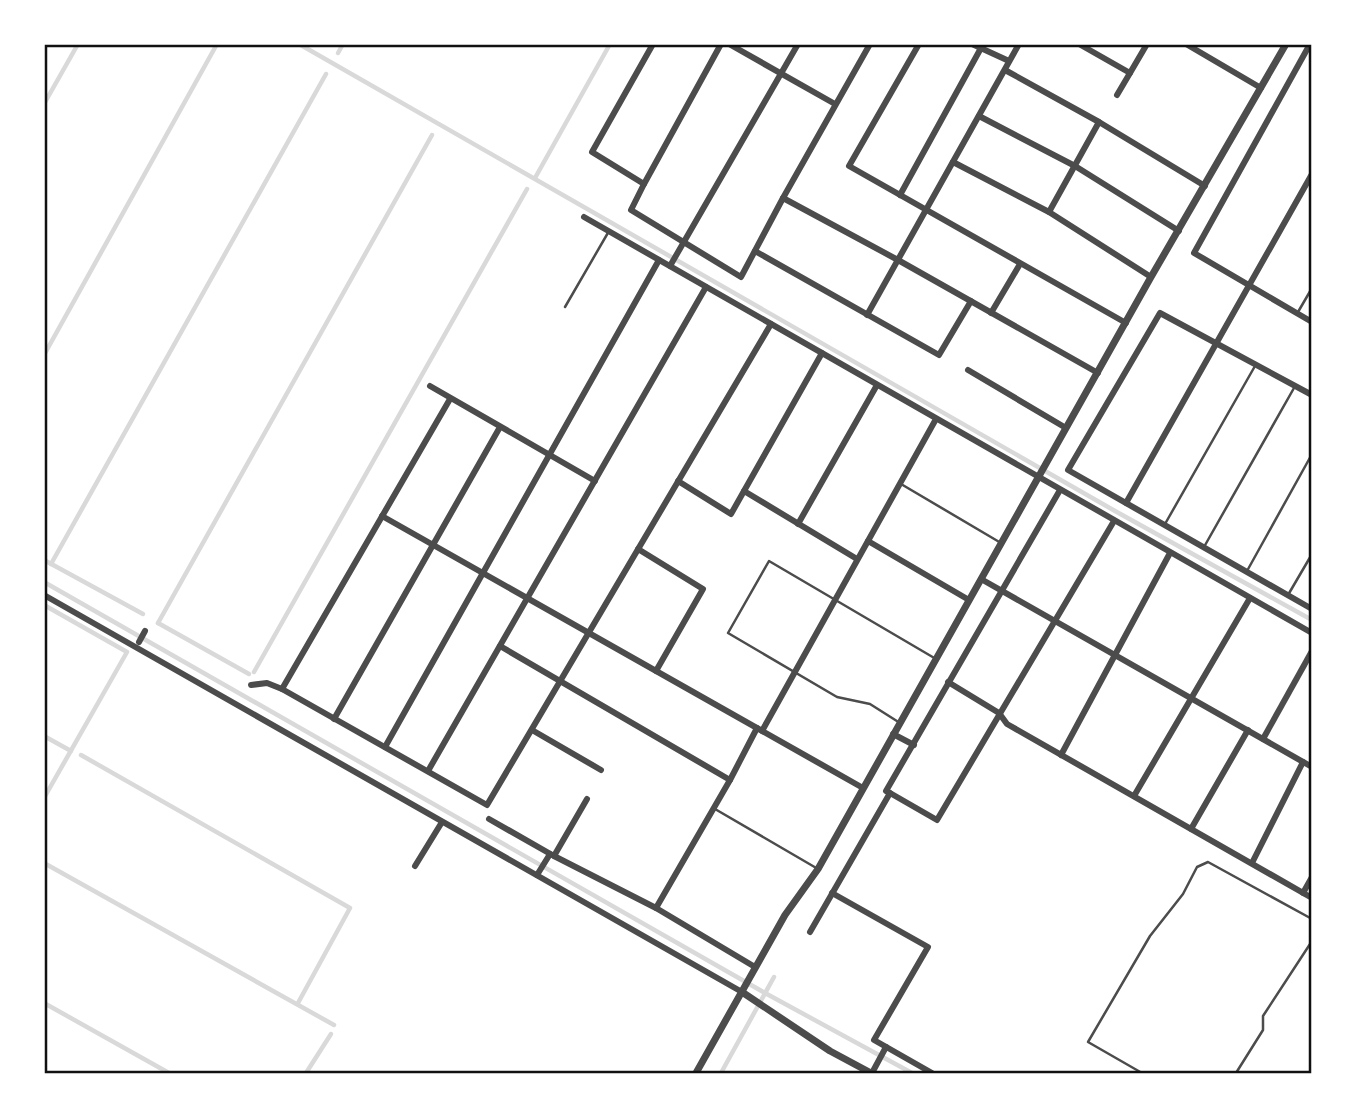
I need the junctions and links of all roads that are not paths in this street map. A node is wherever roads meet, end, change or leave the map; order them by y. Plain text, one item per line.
1 (653, 44) edge
2 (721, 44) edge
3 (730, 44) edge
4 (798, 44) edge
5 (870, 44) edge
6 (919, 44) edge
7 (972, 44) edge
8 (1019, 44) edge
9 (1079, 44) edge
10 (1147, 44) edge
11 (1186, 44) edge
12 (1286, 44) edge
13 (1310, 44) edge
14 (981, 48) junction
15 (1009, 61) junction
16 (1005, 70) junction
17 (781, 73) junction
18 (1130, 73) junction
19 (1261, 88) junction
20 (1117, 95) dead end
21 (835, 104) junction
22 (979, 116) junction
23 (1098, 122) junction
24 (953, 162) junction
25 (1075, 166) junction
26 (1312, 174) edge
27 (644, 184) junction
28 (1205, 186) junction
29 (900, 195) junction
30 (783, 198) junction
31 (926, 210) junction
32 (1049, 212) junction
33 (584, 217) dead end
34 (609, 231) junction
35 (1179, 231) junction
36 (684, 243) junction
37 (755, 251) junction
38 (659, 260) junction
39 (898, 260) junction
40 (1020, 264) junction
41 (670, 266) junction
42 (1151, 277) junction
43 (1250, 285) junction
44 (706, 287) junction
45 (1312, 288) edge
46 (971, 301) junction
47 (565, 307) dead end
48 (991, 313) junction
49 (1298, 313) junction
50 (867, 315) junction
51 (1312, 322) edge
52 (1126, 323) junction
53 (771, 324) junction
54 (1217, 342) junction
55 (822, 353) junction
56 (1255, 365) junction
57 (968, 370) dead end
58 (1097, 373) junction
59 (877, 385) junction
60 (430, 386) dead end
61 (1296, 386) junction
62 (1312, 395) edge
63 (450, 399) junction
64 (936, 419) junction
65 (499, 427) junction
66 (1066, 428) junction
67 (1312, 454) edge
68 (550, 455) junction
69 (1038, 478) junction
70 (595, 481) junction
71 (678, 481) junction
72 (900, 483) junction
73 (1060, 490) junction
74 (744, 491) junction
75 (1126, 503) junction
76 (382, 516) junction
77 (1114, 521) junction
78 (798, 524) junction
79 (1165, 524) junction
80 (868, 541) junction
81 (1001, 543) junction
82 (433, 545) junction
83 (1204, 547) junction
84 (638, 549) junction
85 (1171, 553) junction
86 (1312, 554) edge
87 (857, 559) junction
88 (1247, 571) junction
89 (482, 573) junction
90 (981, 579) junction
91 (1002, 593) junction
92 (44, 595) edge
93 (1288, 595) junction
94 (527, 598) junction
95 (1250, 598) junction
96 (835, 600) junction
97 (969, 600) junction
98 (1312, 609) edge
99 (1055, 622) junction
100 (145, 631) dead end
101 (589, 633) junction
102 (1312, 633) edge
103 (139, 642) dead end
104 (500, 646) junction
105 (1312, 651) edge
106 (1115, 655) junction
107 (936, 659) junction
108 (656, 671) junction
109 (794, 673) junction
110 (560, 681) junction
111 (948, 682) junction
112 (251, 685) dead end
113 (282, 689) junction
114 (1191, 698) junction
115 (999, 713) junction
116 (334, 719) junction
117 (900, 723) junction
118 (532, 730) junction
119 (760, 730) junction
120 (1248, 730) junction
121 (893, 734) junction
122 (1263, 739) junction
123 (914, 745) junction
124 (384, 747) junction
125 (1061, 755) junction
126 (1309, 764) edge
127 (601, 769) dead end
128 (428, 771) junction
129 (730, 780) junction
130 (863, 788) junction
131 (890, 793) junction
132 (1134, 796) junction
133 (587, 799) dead end
134 (714, 808) junction
135 (489, 819) dead end
136 (442, 822) junction
137 (1191, 829) junction
138 (551, 855) junction
139 (1252, 863) junction
140 (415, 866) dead end
141 (818, 869) junction
142 (538, 873) junction
143 (1312, 877) edge
144 (832, 893) junction
145 (1303, 893) junction
146 (1312, 898) edge
147 (656, 908) junction
148 (1312, 919) edge
149 (810, 932) dead end
150 (1312, 941) edge
151 (753, 971) junction
152 (742, 991) junction
153 (886, 1047) junction
154 (873, 1071) edge
155 (696, 1073) edge
156 (932, 1073) edge
157 (1142, 1073) edge
158 (1236, 1073) edge

1 - 27 street
2 - 27 street
3 - 17 street
4 - 17 street
5 - 21 street
6 - 29 street
7 - 14 street
8 - 15 street
9 - 18 street
10 - 18 street
11 - 19 street
12 - 19 street
13 - 43 street
14 - 15 street
14 - 29 street
15 - 16 street
16 - 22 street
16 - 23 street
17 - 21 street
17 - 36 street
18 - 20 street
19 - 28 street
21 - 30 street
22 - 24 street
22 - 25 street
23 - 25 street
23 - 28 street
24 - 31 street
24 - 32 street
25 - 32 street
25 - 35 street
26 - 43 street
27 - 36 street
28 - 35 street
29 - 31 street
30 - 37 street
30 - 39 street
31 - 39 street
31 - 40 street
32 - 42 street
33 - 34 street
34 - 38 street
34 - 47 lane
35 - 42 street
36 - 37 street
36 - 41 street
37 - 50 street
38 - 41 street
38 - 68 street
39 - 46 street
39 - 50 street
40 - 48 street
40 - 52 street
41 - 44 street
42 - 52 street
43 - 49 street
43 - 54 street
44 - 53 street
44 - 70 street
45 - 49 lane
46 - 48 street
46 - 50 street
48 - 58 street
49 - 51 street
52 - 58 street
53 - 55 street
53 - 71 street
54 - 56 street
54 - 75 street
54 - 75 street
55 - 59 street
55 - 74 street
56 - 61 street
56 - 79 lane
57 - 66 street
58 - 66 street
59 - 64 street
59 - 78 street
60 - 63 street
61 - 62 street
61 - 83 lane
63 - 65 street
63 - 76 street
64 - 69 street
64 - 72 street
65 - 68 street
65 - 82 street
66 - 69 street
67 - 88 lane
68 - 70 street
68 - 89 street
69 - 73 street
69 - 81 street
70 - 94 street
71 - 74 street
71 - 84 street
72 - 80 street
72 - 81 lane
73 - 77 street
73 - 91 street
74 - 78 street
75 - 79 street
76 - 82 street
76 - 113 street
77 - 85 street
77 - 99 street
78 - 87 street
79 - 83 street
80 - 87 street
80 - 97 street
81 - 90 street
82 - 89 street
82 - 116 street
83 - 88 street
84 - 101 street
84 - 108 street
85 - 95 street
85 - 106 street
86 - 93 lane
87 - 96 street
88 - 93 street
89 - 94 street
89 - 124 street
90 - 91 street
90 - 97 street
91 - 99 street
91 - 111 street
92 - 136 street
93 - 98 street
94 - 101 street
94 - 104 street
95 - 102 street
95 - 114 street
96 - 107 lane
96 - 109 street
96 - 109 lane
97 - 107 street
99 - 106 street
99 - 115 street
100 - 103 street
101 - 108 street
101 - 110 street
104 - 110 street
104 - 128 street
105 - 122 street
106 - 114 street
106 - 125 street
107 - 117 street
108 - 119 street
109 - 117 lane
109 - 119 street
110 - 118 street
110 - 129 street
111 - 115 street
111 - 123 street
112 - 113 street
113 - 116 street
114 - 120 street
114 - 132 street
115 - 125 street
115 - 131 street
116 - 124 street
117 - 121 street
118 - 127 street
118 - 128 street
119 - 129 street
119 - 130 street
120 - 122 street
120 - 137 street
121 - 123 street
121 - 130 street
122 - 126 street
123 - 131 street
124 - 128 street
125 - 132 street
126 - 139 street
129 - 134 street
130 - 141 street
131 - 144 street
132 - 137 street
133 - 138 street
134 - 141 lane
134 - 147 street
135 - 138 street
136 - 140 street
136 - 142 street
137 - 139 street
138 - 142 street
138 - 147 street
139 - 145 street
141 - 151 street
142 - 152 street
143 - 145 street
144 - 149 street
144 - 153 street
145 - 146 street
147 - 151 street
148 - 157 lane
150 - 158 lane
151 - 152 street
152 - 154 street
152 - 155 street
153 - 154 street
153 - 156 street

